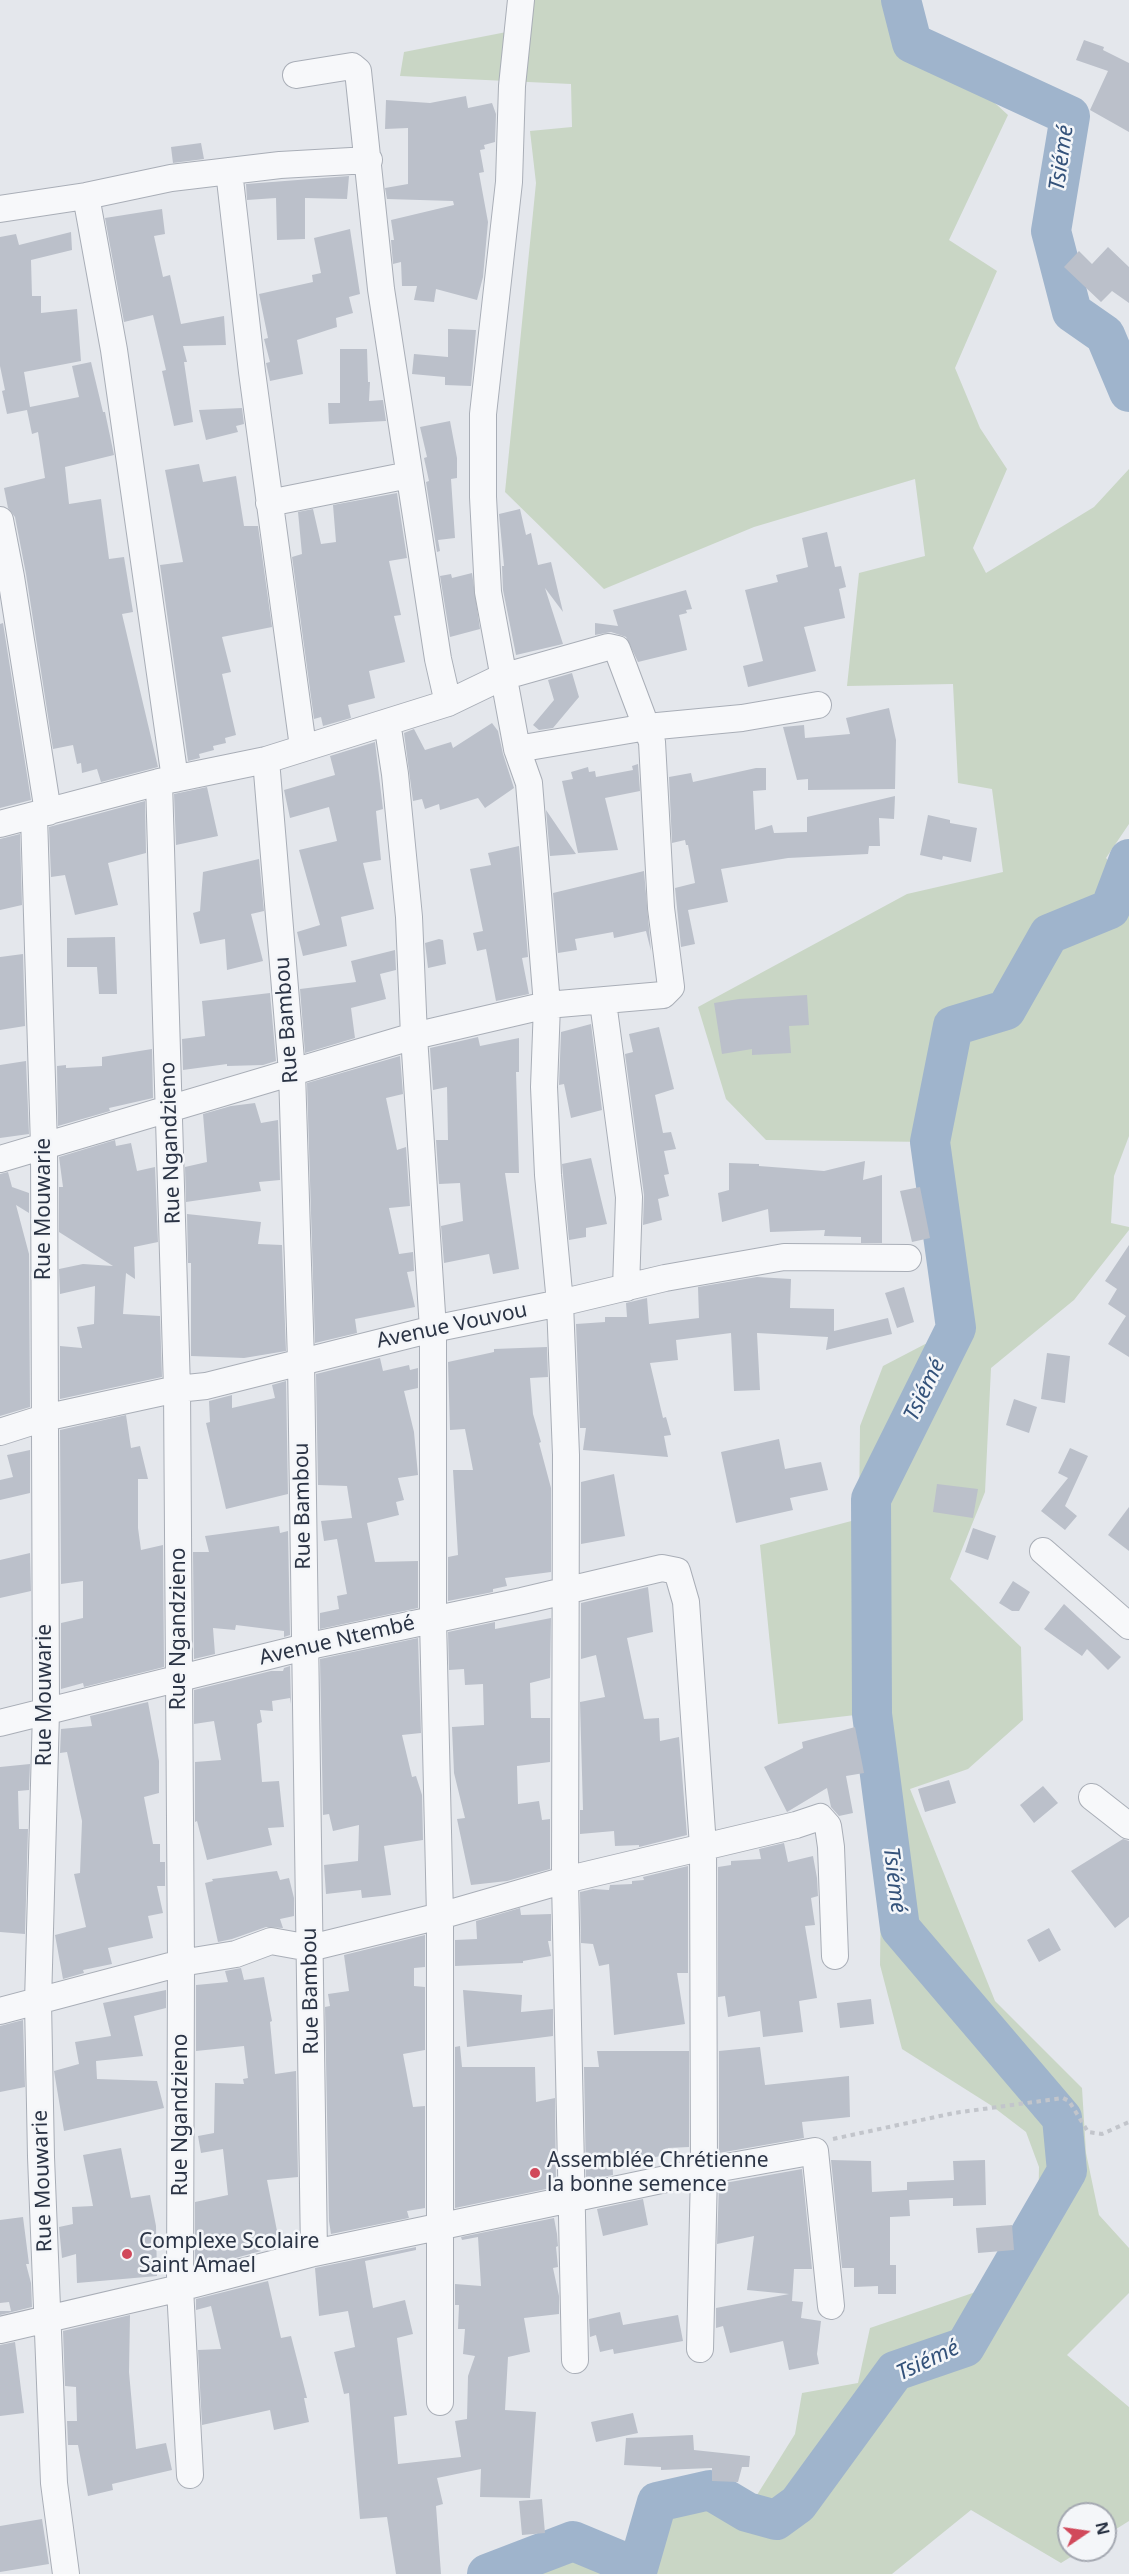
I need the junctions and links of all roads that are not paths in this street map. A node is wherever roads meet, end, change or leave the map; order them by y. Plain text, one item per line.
1 (521, 0) edge
2 (296, 75) dead end
3 (369, 160) junction
4 (229, 171) junction
5 (86, 196) junction
6 (0, 209) edge
7 (409, 475) junction
8 (269, 503) junction
9 (0, 520) edge
10 (502, 677) junction
11 (448, 703) junction
12 (818, 705) dead end
13 (387, 722) junction
14 (646, 727) junction
15 (303, 747) junction
16 (517, 749) junction
17 (266, 760) junction
18 (167, 780) junction
19 (41, 814) junction
20 (0, 824) edge
21 (603, 1002) junction
22 (547, 1005) junction
23 (414, 1036) junction
24 (292, 1072) junction
25 (170, 1109) junction
26 (44, 1146) junction
27 (0, 1159) edge
28 (908, 1258) dead end
29 (626, 1288) junction
30 (560, 1303) junction
31 (433, 1329) junction
32 (301, 1361) junction
33 (177, 1389) junction
34 (44, 1418) junction
35 (0, 1431) edge
36 (1043, 1551) dead end
37 (564, 1591) junction
38 (433, 1620) junction
39 (1129, 1626) edge
40 (304, 1647) junction
41 (179, 1678) junction
42 (46, 1712) junction
43 (0, 1724) edge
44 (1092, 1797) dead end
45 (1129, 1826) edge
46 (703, 1846) junction
47 (565, 1880) junction
48 (440, 1916) junction
49 (310, 1948) junction
50 (835, 1956) dead end
51 (181, 1963) junction
52 (38, 2002) junction
53 (0, 2011) edge
54 (704, 2171) junction
55 (573, 2200) junction
56 (438, 2227) junction
57 (314, 2253) junction
58 (180, 2288) junction
59 (831, 2306) dead end
60 (48, 2319) junction
61 (0, 2330) edge
62 (700, 2349) dead end
63 (575, 2360) dead end
64 (440, 2402) dead end
65 (190, 2475) dead end
66 (66, 2574) edge

1 - 10 street
2 - 3 street
3 - 4 street
3 - 7 street
4 - 5 street
4 - 8 street
5 - 6 street
5 - 18 street, Rue Ngandzieno
7 - 8 street
7 - 11 street
8 - 15 street
9 - 19 street, Rue Mouwarie
10 - 11 street
10 - 14 street
10 - 16 street
11 - 13 street
12 - 14 street
13 - 15 street
13 - 23 street
14 - 16 street
14 - 21 street
15 - 17 street
16 - 22 street
17 - 18 street
17 - 24 street, Rue Bambou
18 - 19 street
18 - 25 street, Rue Ngandzieno
19 - 20 street
19 - 26 street, Rue Mouwarie
21 - 22 street
21 - 29 street
22 - 23 street
22 - 30 street
23 - 24 street
23 - 31 street
24 - 25 street
24 - 32 street, Rue Bambou
25 - 26 street
25 - 33 street, Rue Ngandzieno
26 - 27 street
26 - 34 street, Rue Mouwarie
28 - 29 street, Avenue Vouvou
29 - 30 street, Avenue Vouvou
30 - 31 street, Avenue Vouvou
30 - 37 street
31 - 32 street, Avenue Vouvou
31 - 38 street
32 - 33 street, Avenue Vouvou
32 - 40 street, Rue Bambou
33 - 34 street, Avenue Vouvou
33 - 41 street, Rue Ngandzieno
34 - 35 street, Avenue Vouvou
34 - 42 street, Rue Mouwarie
36 - 39 street
37 - 38 street, Avenue Ntembé
37 - 46 street, Avenue Ntembé
37 - 47 street
38 - 40 street, Avenue Ntembé
38 - 48 street
40 - 41 street, Avenue Ntembé
40 - 49 street, Rue Bambou
41 - 42 street, Avenue Ntembé
41 - 51 street, Rue Ngandzieno
42 - 43 street, Avenue Ntembé
42 - 52 street, Rue Mouwarie
44 - 45 street
46 - 47 street
46 - 50 street
46 - 54 street
47 - 48 street
47 - 55 street
48 - 49 street
48 - 56 street
49 - 51 street
49 - 57 street, Rue Bambou
51 - 52 street
51 - 58 street, Rue Ngandzieno
52 - 53 street
52 - 60 street, Rue Mouwarie
54 - 55 street
54 - 59 street
54 - 62 street
55 - 56 street
55 - 63 street
56 - 57 street
56 - 64 street
57 - 58 street
58 - 60 street
58 - 65 street, Rue Ngandzieno
60 - 61 street
60 - 66 street, Rue Mouwarie

